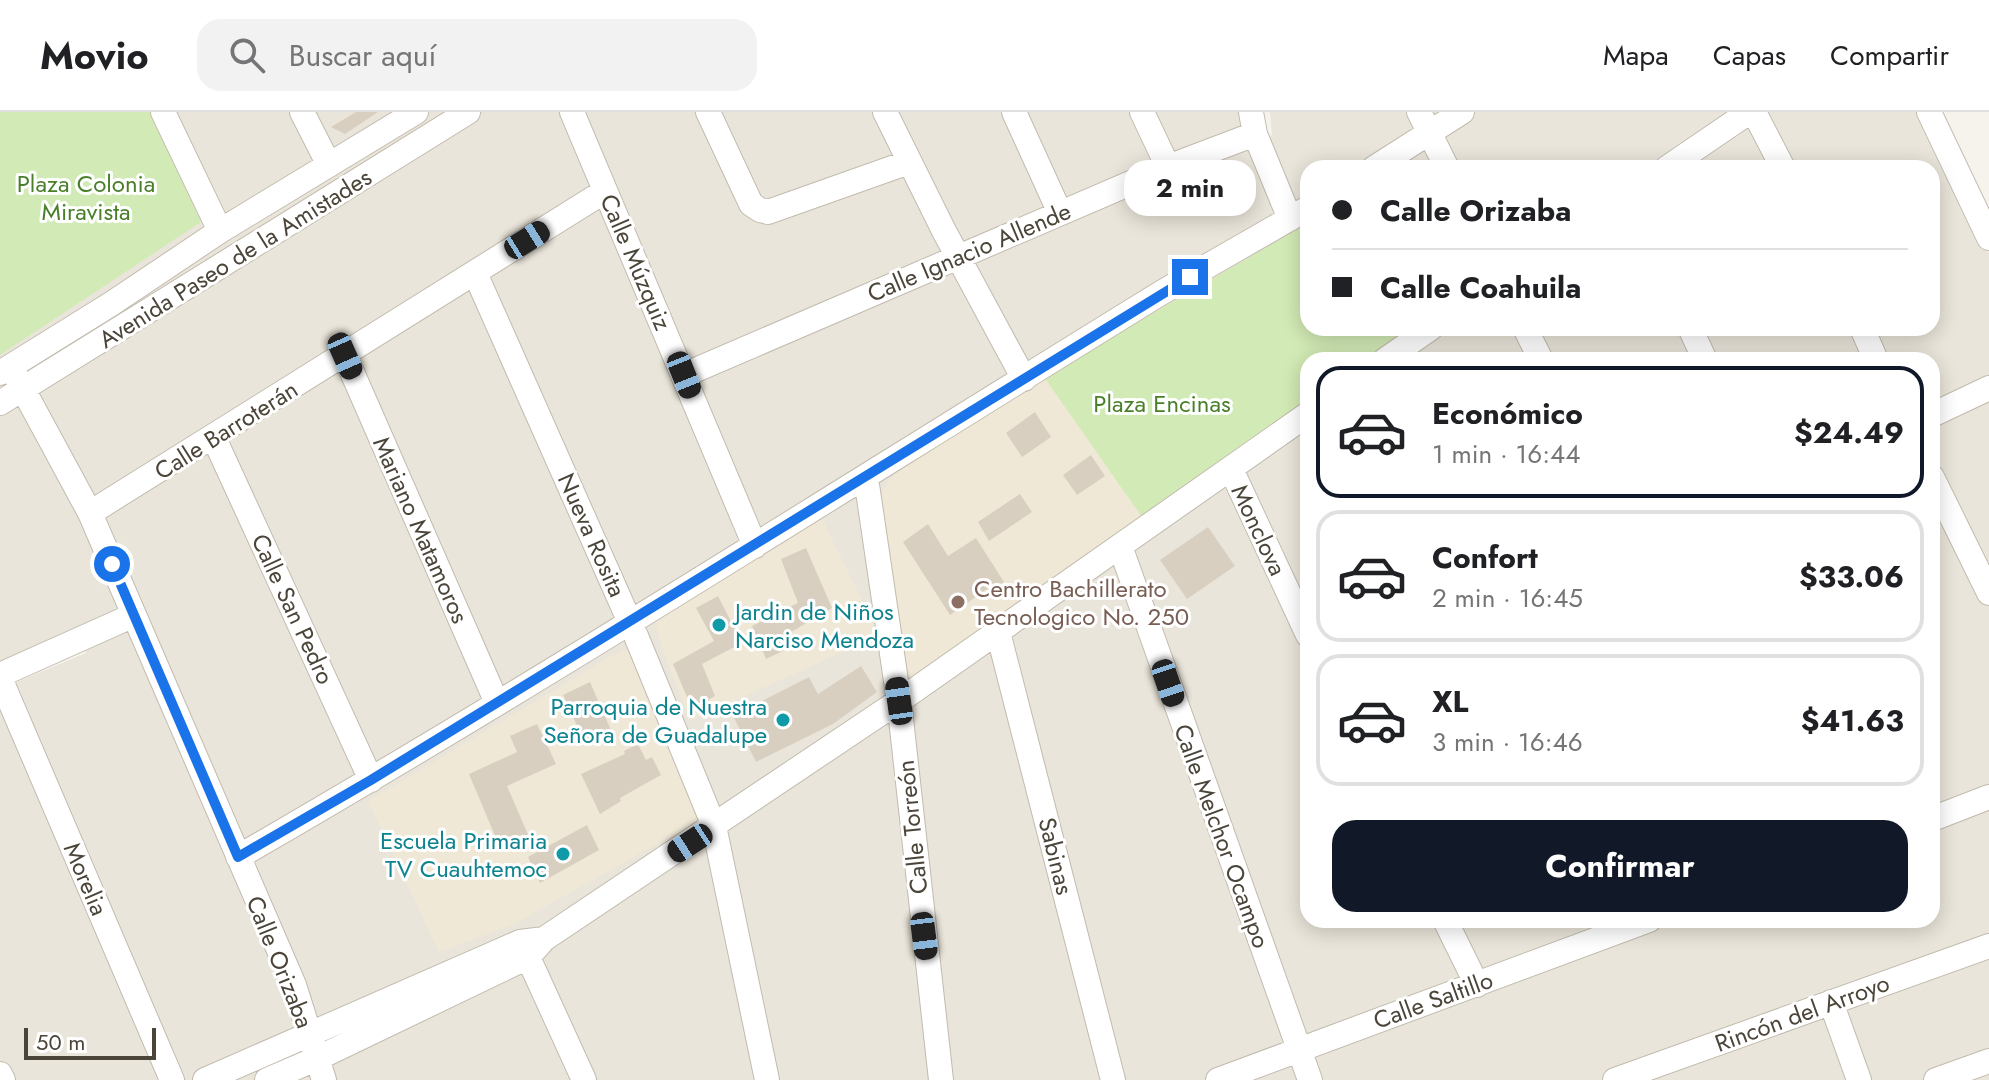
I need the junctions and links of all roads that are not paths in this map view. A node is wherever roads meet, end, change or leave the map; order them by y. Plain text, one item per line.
1 (163, 112) edge
2 (302, 112) edge
3 (416, 112) edge
4 (468, 112) edge
5 (572, 112) edge
6 (708, 112) edge
7 (885, 112) edge
8 (1014, 112) edge
9 (1142, 112) edge
10 (1462, 112) edge
11 (1752, 112) edge
12 (1929, 112) edge
13 (1253, 123) edge
14 (1424, 123) edge
15 (1383, 160) edge
16 (1443, 160) edge
17 (1679, 160) edge
18 (1779, 160) edge
19 (909, 162) junction
20 (329, 165) junction
21 (1168, 167) junction
22 (296, 187) junction
23 (605, 191) junction
24 (313, 209) junction
25 (1060, 213) junction
26 (1299, 213) edge
27 (220, 231) junction
28 (1989, 238) edge
29 (958, 256) junction
30 (475, 273) junction
31 (1420, 336) edge
32 (1396, 352) edge
33 (345, 356) junction
34 (6, 370) edge
35 (684, 375) junction
36 (1024, 379) junction
37 (1989, 388) edge
38 (24, 389) junction
39 (0, 403) edge
40 (1940, 411) edge
41 (1300, 420) edge
42 (214, 438) junction
43 (1231, 469) junction
44 (866, 478) junction
45 (1940, 493) edge
46 (90, 513) junction
47 (755, 546) junction
48 (1120, 546) junction
49 (1989, 593) edge
50 (134, 615) junction
51 (1300, 618) edge
52 (630, 622) junction
53 (998, 632) junction
54 (0, 676) edge
55 (899, 701) junction
56 (497, 703) junction
57 (371, 780) junction
58 (1989, 797) edge
59 (1940, 816) edge
60 (714, 826) junction
61 (238, 857) junction
62 (1449, 928) edge
63 (1622, 928) edge
64 (531, 946) junction
65 (1989, 946) edge
66 (1477, 985) junction
67 (1831, 1002) junction
68 (310, 1035) junction
69 (1298, 1050) junction
70 (1989, 1061) edge
71 (320, 1070) edge
72 (0, 1074) edge
73 (3, 1080) edge
74 (172, 1080) edge
75 (205, 1080) edge
76 (267, 1080) edge
77 (584, 1080) edge
78 (767, 1080) edge
79 (941, 1080) edge
80 (1113, 1080) edge
81 (1218, 1080) edge
82 (1310, 1080) edge
83 (1615, 1080) edge
84 (1859, 1080) edge
85 (1936, 1080) edge

1 - 27 street
2 - 20 street
3 - 20 street, Avenida Paseo de la Amistades
4 - 24 street, Avenida Paseo de la Amistades
5 - 23 street, Calle Múzquiz
6 - 19 street
7 - 19 street
8 - 25 street
9 - 21 street
10 - 14 street
11 - 17 street
11 - 18 street
12 - 28 street
13 - 21 street, Calle Ignacio Allende
13 - 26 street
14 - 15 street
14 - 16 street
19 - 29 street
20 - 22 street, Avenida Paseo de la Amistades
21 - 25 street, Calle Ignacio Allende
22 - 24 street
22 - 27 street, Avenida Paseo de la Amistades
23 - 30 street, Calle Barroterán
23 - 35 street, Calle Múzquiz
24 - 38 street, Avenida Paseo de la Amistades
25 - 29 street, Calle Ignacio Allende
26 - 36 street
27 - 34 street, Avenida Paseo de la Amistades
29 - 35 street, Calle Ignacio Allende
29 - 36 street
30 - 33 street, Calle Barroterán
30 - 52 street, Nueva Rosita
31 - 32 street
33 - 42 street, Calle Barroterán
33 - 56 street, Mariano Matamoros
34 - 38 street, Calle Orizaba
35 - 47 street, Calle Múzquiz
36 - 44 street
37 - 40 street
38 - 39 street, Avenida Paseo de la Amistades
38 - 46 street, Calle Orizaba
41 - 43 street
42 - 46 street, Calle Barroterán
42 - 57 street, Calle San Pedro
43 - 48 street
43 - 51 street, Monclova
44 - 47 street
44 - 55 street, Calle Torreón
45 - 49 street
46 - 50 street, Calle Orizaba
47 - 52 street
48 - 53 street
48 - 69 street, Calle Melchor Ocampo
50 - 54 street
50 - 61 street, Calle Orizaba
52 - 56 street
52 - 60 street, Nueva Rosita
53 - 55 street
53 - 80 street, Sabinas
54 - 74 street, Morelia
55 - 60 street
55 - 79 street, Calle Torreón
56 - 57 street
57 - 61 street
58 - 59 street
60 - 64 street
60 - 78 street, Nueva Rosita
61 - 68 street, Calle Orizaba
62 - 66 street
63 - 66 street, Calle Saltillo
64 - 68 street
64 - 71 street
64 - 77 street
65 - 67 street, Rincón del Arroyo
66 - 69 street, Calle Saltillo
67 - 83 street, Rincón del Arroyo
67 - 84 street
68 - 71 street, Calle Orizaba
68 - 75 street
69 - 81 street, Calle Saltillo
69 - 82 street, Calle Melchor Ocampo
70 - 85 street
71 - 76 street
72 - 73 street

